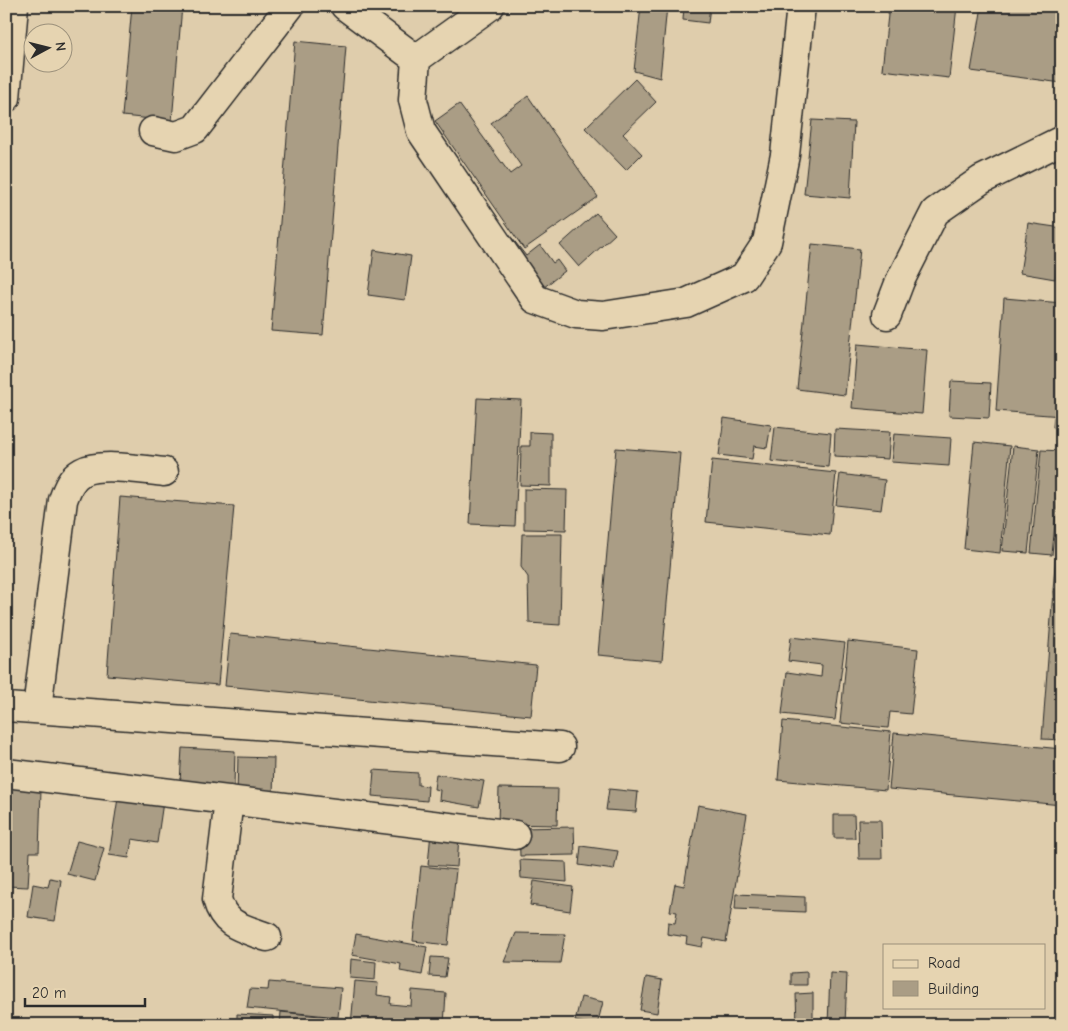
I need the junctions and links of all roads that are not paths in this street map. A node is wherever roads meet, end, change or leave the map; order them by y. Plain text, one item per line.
1 (14, 6) edge
2 (290, 6) edge
3 (345, 6) edge
4 (490, 6) edge
5 (801, 6) edge
6 (416, 59) junction
7 (6, 98) edge
8 (153, 131) dead end
9 (1062, 140) edge
10 (888, 315) dead end
11 (164, 472) dead end
12 (6, 707) edge
13 (37, 709) junction
14 (560, 747) dead end
15 (6, 773) edge
16 (229, 800) junction
17 (515, 835) dead end
18 (267, 937) dead end

1 - 7 street
2 - 8 street
3 - 6 street
4 - 6 street
5 - 6 street
9 - 10 street
11 - 13 street
12 - 13 street
13 - 14 street
15 - 16 street
16 - 17 street
16 - 18 street

